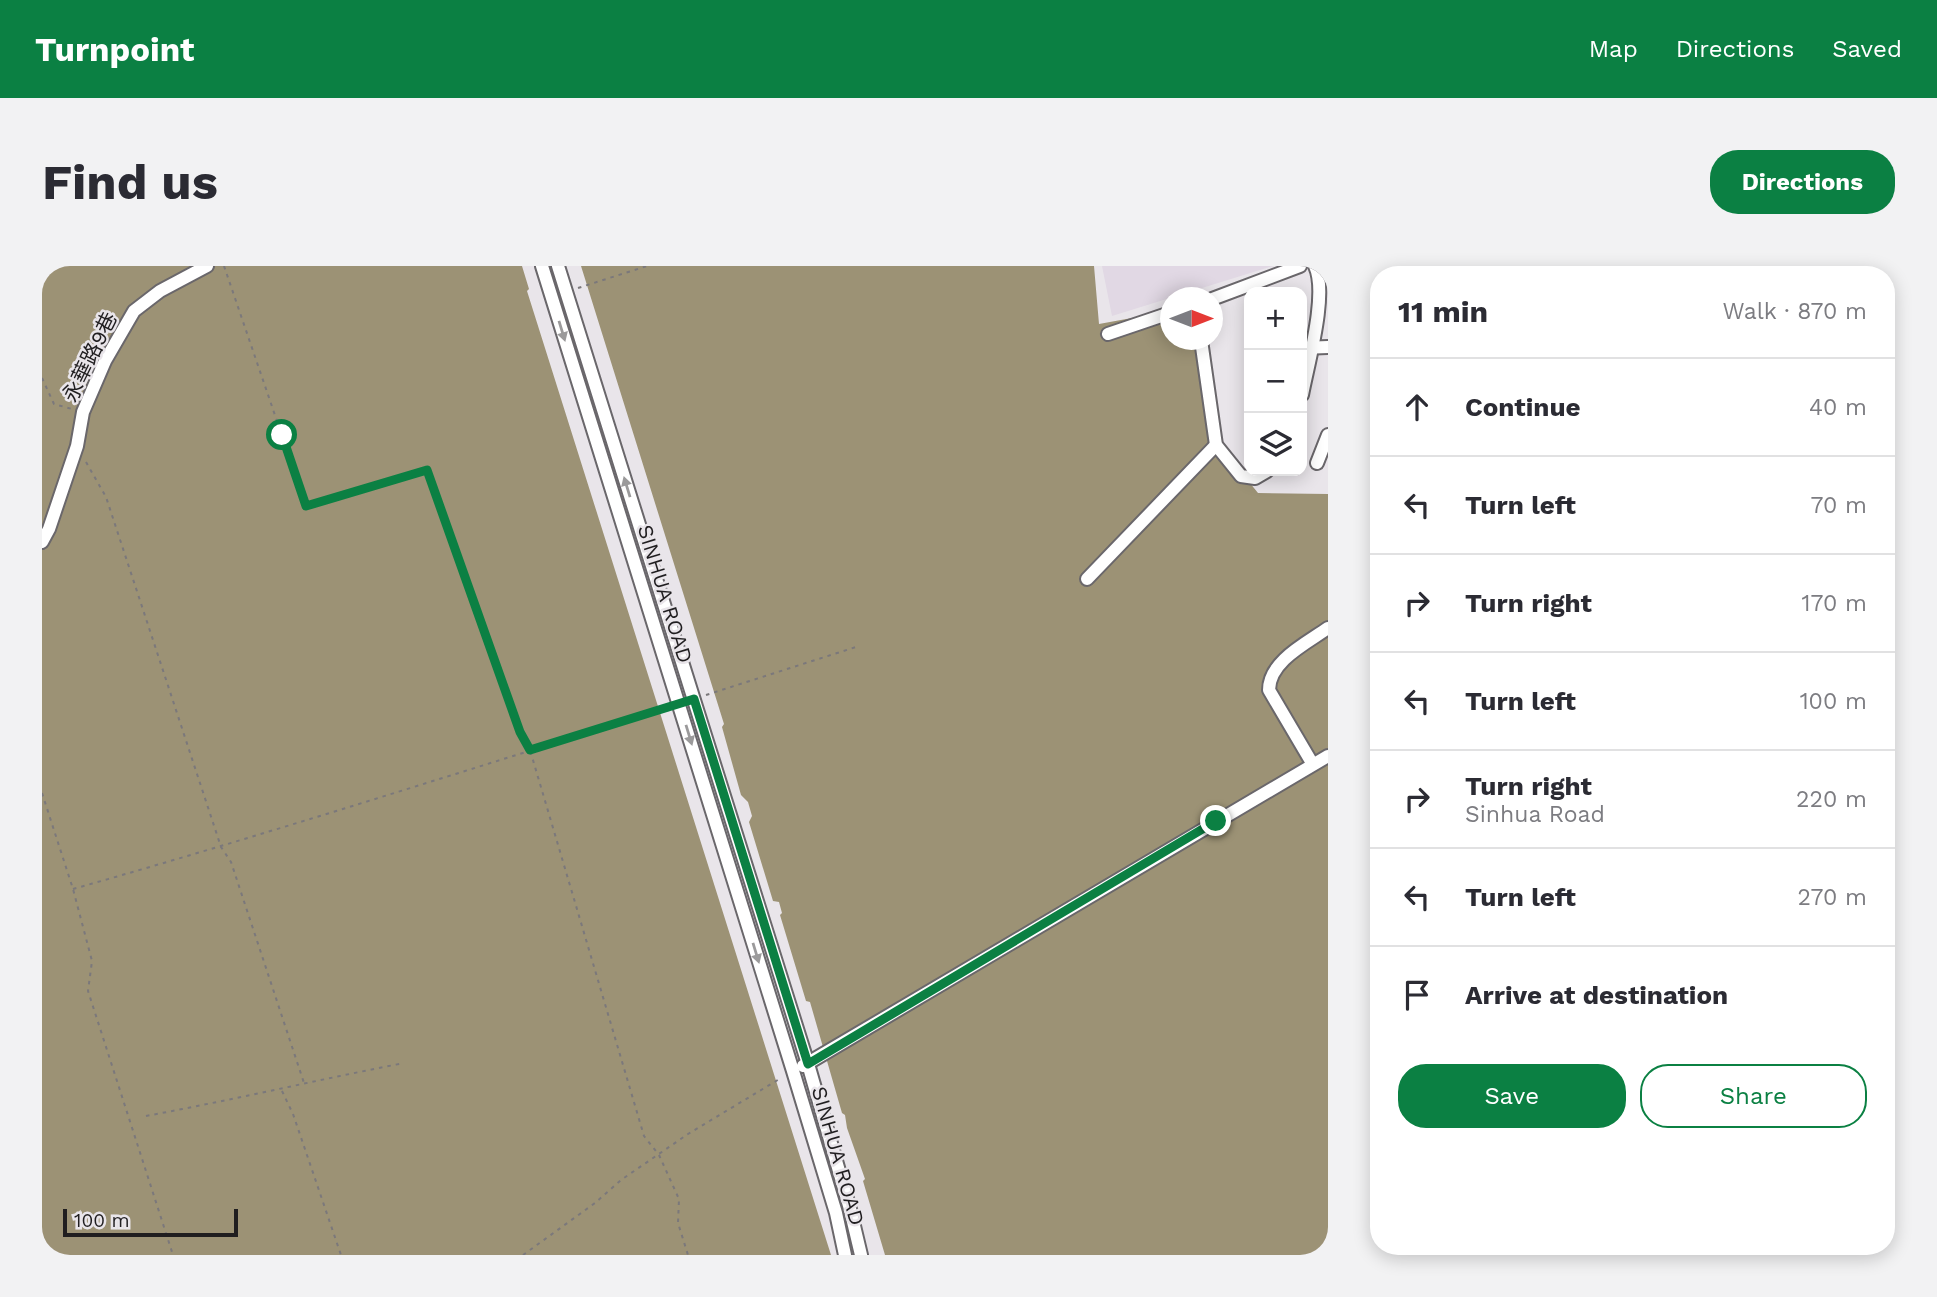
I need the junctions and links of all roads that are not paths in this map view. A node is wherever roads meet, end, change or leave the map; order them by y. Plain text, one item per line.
1 (207, 266) edge
2 (542, 266) edge
3 (558, 266) edge
4 (1300, 266) edge
5 (1315, 266) edge
6 (1223, 295) edge
7 (1160, 317) edge
8 (1108, 334) dead end
9 (1307, 347) edge
10 (1328, 347) edge
11 (1202, 350) edge
12 (1328, 435) edge
13 (1216, 444) junction
14 (1317, 463) dead end
15 (1258, 476) edge
16 (42, 542) edge
17 (1087, 579) dead end
18 (1328, 628) edge
19 (1328, 756) edge
20 (1312, 764) junction
21 (808, 1064) junction
22 (793, 1071) junction
23 (845, 1255) edge
24 (860, 1255) edge

1 - 16 street, 永華路9巷
2 -> 22 street, SINHUA ROAD
21 -> 3 street, SINHUA ROAD
4 - 6 street
5 - 9 street
7 - 8 street
9 - 10 street
11 - 13 street
12 - 14 street
13 - 15 street
13 - 17 street
18 - 20 street
19 - 20 street
20 - 21 street
21 - 22 street
21 - 24 street, SINHUA ROAD
22 - 23 street, SINHUA ROAD

